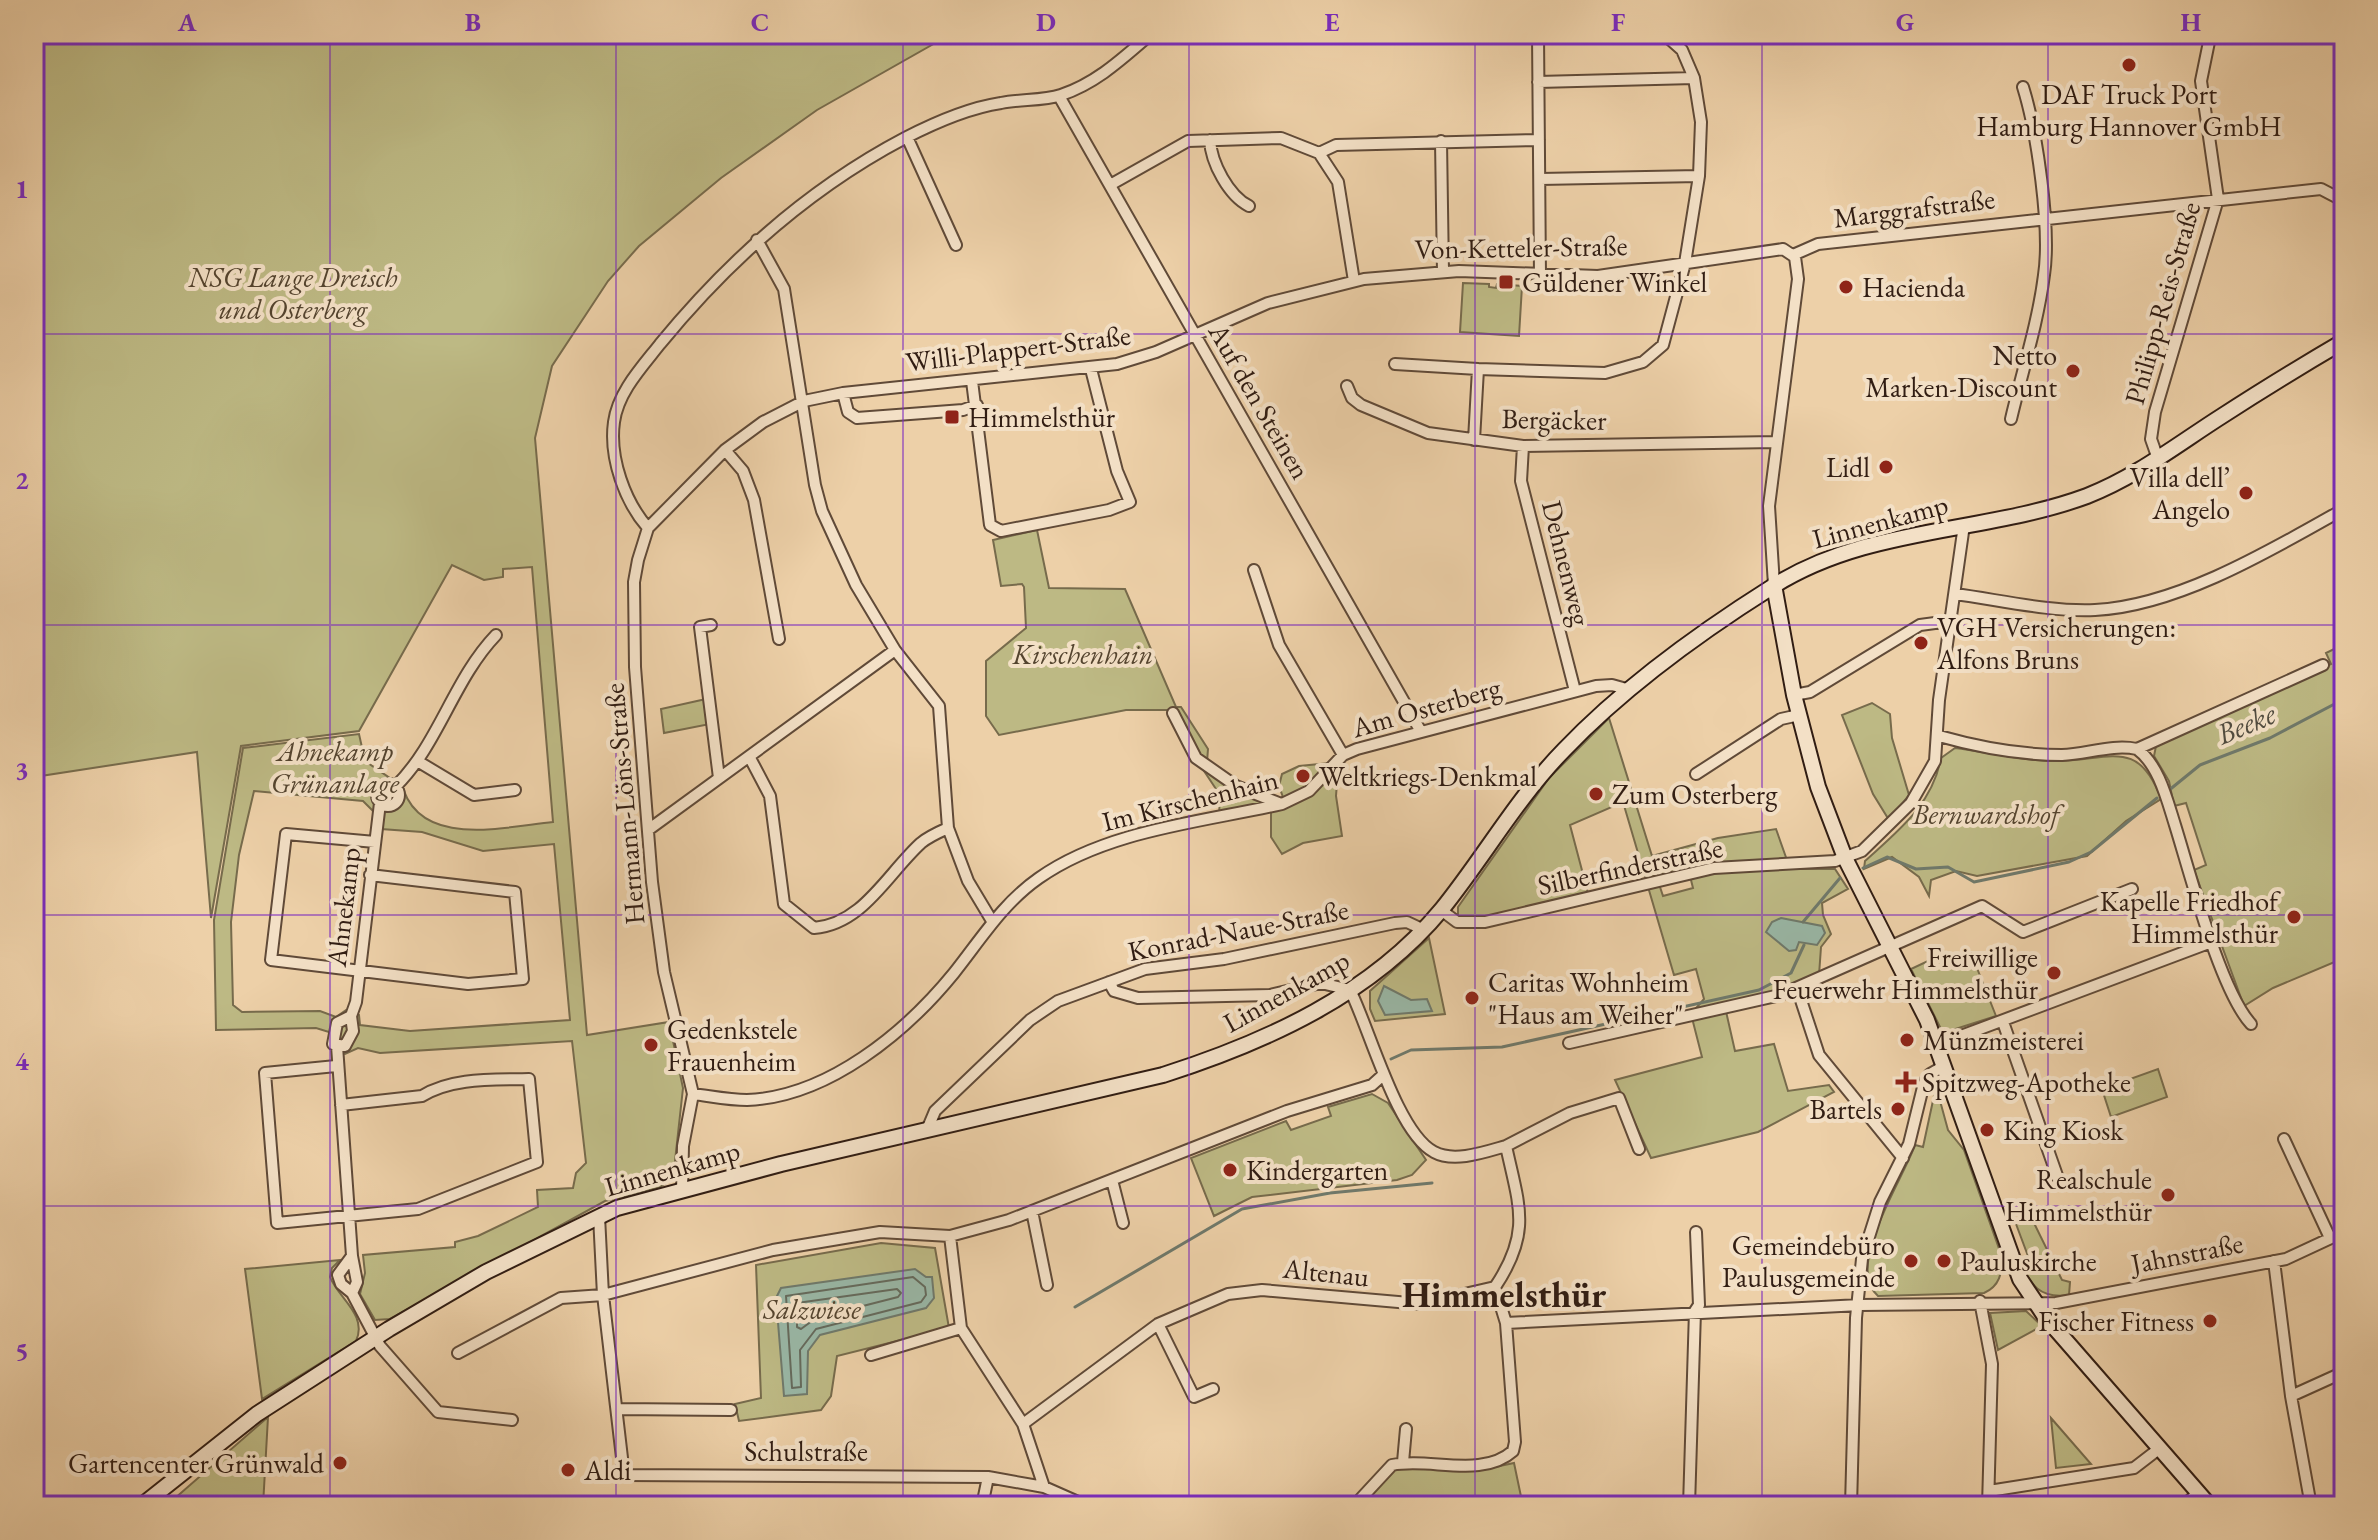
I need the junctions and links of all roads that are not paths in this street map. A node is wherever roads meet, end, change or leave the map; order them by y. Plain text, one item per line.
1 (1151, 34) edge
2 (1538, 34) edge
3 (1664, 34) edge
4 (2231, 34) edge
5 (1694, 78) junction
6 (1538, 82) junction
7 (2023, 87) dead end
8 (1059, 96) junction
9 (907, 137) junction
10 (1210, 140) junction
11 (1539, 140) junction
12 (1441, 141) junction
13 (1319, 153) junction
14 (1699, 176) junction
15 (1540, 179) junction
16 (1110, 185) junction
17 (2218, 199) junction
18 (2344, 201) edge
19 (1249, 206) dead end
20 (2043, 218) junction
21 (757, 240) junction
22 (956, 245) dead end
23 (1793, 255) junction
24 (1685, 263) junction
25 (1443, 272) junction
26 (1540, 276) junction
27 (1354, 281) junction
28 (1195, 335) junction
29 (2344, 341) edge
30 (1395, 364) dead end
31 (1091, 369) junction
32 (1478, 369) junction
33 (972, 381) junction
34 (1347, 386) dead end
35 (843, 393) junction
36 (804, 401) junction
37 (977, 405) junction
38 (2011, 419) dead end
39 (1474, 440) junction
40 (1775, 442) junction
41 (1523, 446) junction
42 (725, 450) junction
43 (2158, 459) junction
44 (2344, 509) edge
45 (1964, 525) junction
46 (648, 528) junction
47 (1254, 570) dead end
48 (1774, 585) junction
49 (1955, 594) junction
50 (1950, 621) junction
51 (711, 625) dead end
52 (496, 635) dead end
53 (779, 639) dead end
54 (895, 650) junction
55 (2323, 665) dead end
56 (1630, 690) junction
57 (1575, 691) junction
58 (1794, 695) junction
59 (1173, 713) dead end
60 (1799, 715) junction
61 (1420, 730) junction
62 (1939, 736) junction
63 (2137, 749) junction
64 (1343, 755) junction
65 (750, 758) junction
66 (419, 762) junction
67 (1696, 774) dead end
68 (719, 778) junction
69 (515, 790) dead end
70 (1282, 804) junction
71 (948, 828) junction
72 (648, 830) junction
73 (375, 842) junction
74 (1845, 858) junction
75 (370, 875) junction
76 (2132, 889) dead end
77 (1441, 910) junction
78 (992, 921) junction
79 (1424, 930) junction
80 (2214, 941) junction
81 (1890, 946) junction
82 (359, 971) junction
83 (1109, 982) junction
84 (1797, 988) junction
85 (1350, 990) junction
86 (2003, 1022) junction
87 (2251, 1024) dead end
88 (1569, 1043) dead end
89 (1937, 1045) junction
90 (336, 1066) junction
91 (1944, 1066) junction
92 (1382, 1076) junction
93 (693, 1094) junction
94 (341, 1105) junction
95 (927, 1130) junction
96 (2284, 1139) dead end
97 (1506, 1146) junction
98 (1639, 1149) dead end
99 (1903, 1158) junction
100 (1112, 1180) junction
101 (2060, 1184) dead end
102 (682, 1191) junction
103 (1032, 1211) junction
104 (351, 1216) junction
105 (599, 1216) junction
106 (1123, 1223) dead end
107 (1696, 1232) dead end
108 (2344, 1232) edge
109 (950, 1236) junction
110 (2330, 1238) junction
111 (352, 1256) junction
112 (2274, 1261) junction
113 (1047, 1285) dead end
114 (1495, 1287) junction
115 (352, 1293) junction
116 (603, 1295) junction
117 (1980, 1301) junction
118 (2033, 1301) junction
119 (1860, 1305) junction
120 (1695, 1311) junction
121 (1506, 1323) junction
122 (1158, 1324) junction
123 (961, 1328) junction
124 (375, 1338) junction
125 (458, 1353) dead end
126 (871, 1355) dead end
127 (2344, 1372) edge
128 (1213, 1389) dead end
129 (2291, 1396) junction
130 (617, 1409) junction
131 (731, 1410) dead end
132 (512, 1420) dead end
133 (1023, 1424) junction
134 (1406, 1429) dead end
135 (2160, 1448) junction
136 (1403, 1462) junction
137 (988, 1477) junction
138 (1044, 1487) junction
139 (1989, 1491) junction
140 (2198, 1493) junction
141 (141, 1506) edge
142 (982, 1506) edge
143 (1087, 1506) edge
144 (1354, 1506) edge
145 (1689, 1506) edge
146 (1851, 1506) edge
147 (1988, 1506) edge
148 (2183, 1506) edge
149 (2210, 1506) edge
150 (2311, 1506) edge

1 - 8 street
2 - 6 street
3 - 5 street
4 - 17 street, Philipp-Reis-Straße
5 - 6 street
5 - 14 street
6 - 11 street
7 - 20 street
8 - 9 street
8 - 16 street, Auf den Steinen
9 - 21 street
9 - 22 street
10 - 13 street
10 - 16 street
10 - 19 street
11 - 12 street
11 - 15 street
12 - 13 street
12 - 25 street
13 - 27 street
14 - 15 street
14 - 24 street
15 - 26 street
16 - 28 street, Auf den Steinen
17 - 18 street, Marggrafstraße
17 - 20 street, Marggrafstraße
17 - 43 street, Philipp-Reis-Straße
20 - 23 street, Marggrafstraße
20 - 38 street
21 - 36 street
21 - 46 street
23 - 24 street, Von-Ketteler-Straße
23 - 40 street
24 - 26 street, Von-Ketteler-Straße
24 - 32 street
25 - 26 street, Von-Ketteler-Straße
25 - 27 street, Von-Ketteler-Straße
27 - 28 street, Von-Ketteler-Straße
28 - 31 street, Willi-Plappert-Straße
28 - 61 street, Auf den Steinen
29 - 43 main road, Linnenkamp
30 - 32 street
31 - 33 street, Willi-Plappert-Straße
31 - 37 street
32 - 39 street
33 - 35 street, Willi-Plappert-Straße
33 - 37 street
34 - 39 street, Bergäcker
35 - 36 street, Willi-Plappert-Straße
35 - 37 street, Willi-Plappert-Straße
36 - 42 street, Willi-Plappert-Straße
36 - 54 street
39 - 41 street, Bergäcker
40 - 41 street, Bergäcker
40 - 48 street
41 - 57 street, Dehnenweg
42 - 46 street, Willi-Plappert-Straße
42 - 53 street
43 - 45 main road, Linnenkamp
44 - 49 street
45 - 48 main road, Linnenkamp
45 - 49 street, Silberfinderstraße
46 - 72 street, Hermann-Löns-Straße
47 - 64 street, Am Osterberg
48 - 56 main road, Linnenkamp
48 - 58 main road
49 - 50 street, Silberfinderstraße
50 - 58 street
50 - 62 street, Silberfinderstraße
51 - 68 street
52 - 66 street, Ahnekamp
54 - 65 street
54 - 71 street
55 - 63 street
56 - 57 street, Am Osterberg
56 - 77 main road, Linnenkamp
57 - 61 street, Am Osterberg
58 - 60 main road
59 - 70 street
60 - 67 street
60 - 74 main road
61 - 64 street, Am Osterberg
62 - 63 street
62 - 74 street, Silberfinderstraße
63 - 80 street
64 - 70 street, Im Kirschenhain
65 - 68 street
65 - 71 street
66 - 69 street
66 - 73 street, Ahnekamp
68 - 72 street
70 - 78 street, Im Kirschenhain
71 - 78 street
72 - 93 street, Hermann-Löns-Straße
73 - 75 street, Ahnekamp
73 - 82 street
74 - 77 street, Silberfinderstraße
74 - 81 main road
75 - 82 street, Ahnekamp
75 - 82 street
76 - 81 street
77 - 79 main road, Linnenkamp
78 - 93 street, Im Kirschenhain
79 - 83 street, Konrad-Naue-Straße
79 - 85 main road, Linnenkamp
80 - 86 street
80 - 87 street
81 - 84 street
81 - 89 main road
82 - 90 street, Ahnekamp
83 - 85 street
83 - 95 street, Konrad-Naue-Straße
84 - 88 street
84 - 99 street
85 - 92 street
85 - 95 main road, Linnenkamp
86 - 89 street
86 - 101 street
89 - 91 main road
90 - 94 street, Ahnekamp
90 - 104 street
91 - 99 street
91 - 118 main road
92 - 97 street
92 - 100 street
93 - 102 street, Hermann-Löns-Straße
94 - 104 street, Ahnekamp
94 - 104 street
95 - 102 main road, Linnenkamp
96 - 110 street
97 - 98 street
97 - 114 street
99 - 119 street
100 - 103 street
100 - 106 street
102 - 105 main road, Linnenkamp
103 - 109 street
103 - 113 street
104 - 111 street, Ahnekamp
105 - 116 street
105 - 124 main road, Linnenkamp
107 - 120 street
108 - 110 street, Jahnstraße
109 - 116 street
109 - 123 street
110 - 112 street, Jahnstraße
111 - 115 street, Ahnekamp
111 - 115 street, Ahnekamp
112 - 118 street, Jahnstraße
112 - 129 street
114 - 121 street
114 - 122 street, Altenau
115 - 124 street
116 - 125 street
116 - 130 street
117 - 118 street, Jahnstraße
117 - 119 street, Jahnstraße
117 - 139 street
118 - 135 main road
119 - 120 street, Jahnstraße
119 - 146 street
120 - 121 street, Jahnstraße
120 - 145 street
121 - 136 street
122 - 128 street
122 - 133 street, Altenau
123 - 126 street
123 - 133 street
124 - 132 street
124 - 141 main road, Linnenkamp
127 - 129 street
129 - 150 street
130 - 131 street
130 - 137 street, Schulstraße
133 - 138 street
134 - 136 street
135 - 139 street
135 - 140 main road
136 - 144 street
137 - 138 street, Schulstraße
137 - 142 street
138 - 143 street, Schulstraße
139 - 147 street
140 - 148 street
140 - 149 main road

